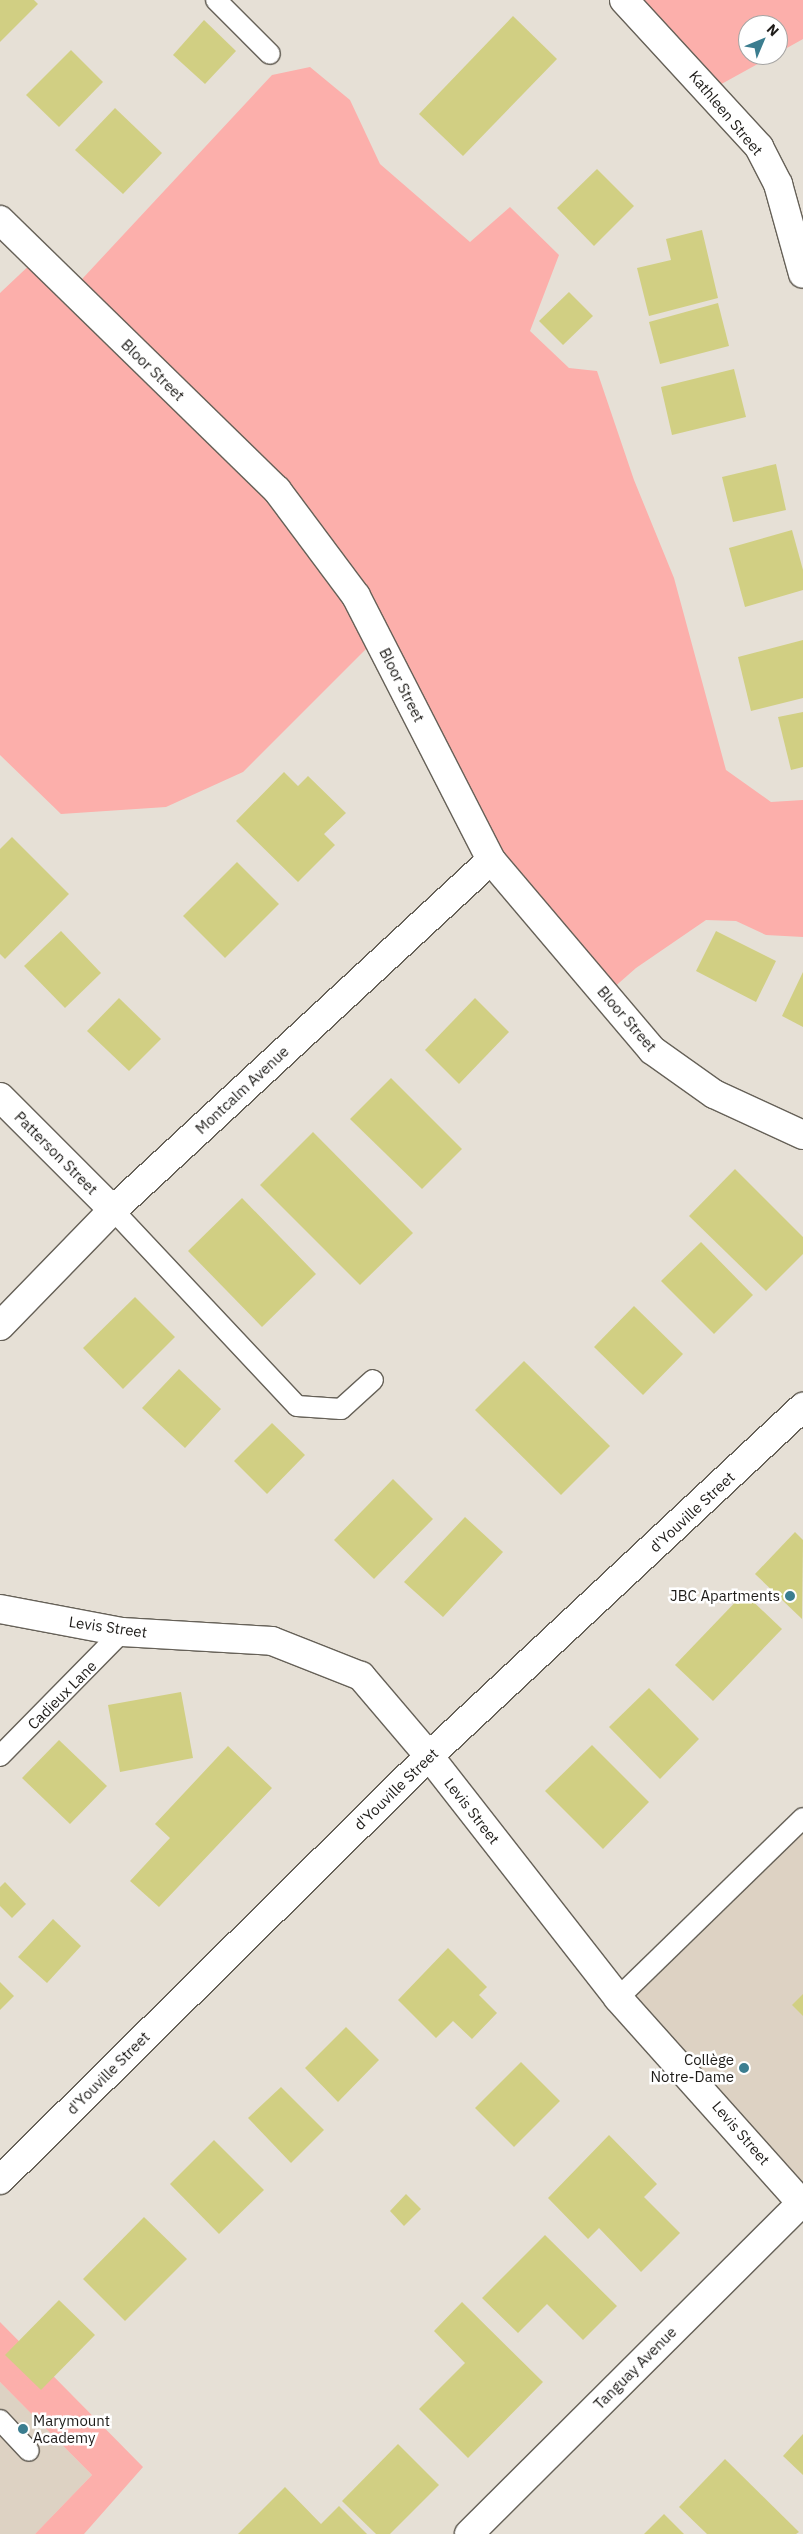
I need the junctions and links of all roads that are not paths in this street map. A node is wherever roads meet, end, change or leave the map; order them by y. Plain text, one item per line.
1 (216, 0) edge
2 (624, 0) edge
3 (270, 54) dead end
4 (0, 220) edge
5 (803, 274) edge
6 (491, 860) junction
7 (0, 1097) edge
8 (803, 1135) edge
9 (113, 1210) junction
10 (0, 1326) edge
11 (373, 1380) dead end
12 (803, 1408) edge
13 (0, 1609) edge
14 (122, 1632) junction
15 (0, 1756) edge
16 (429, 1756) junction
17 (803, 1818) edge
18 (618, 1998) junction
19 (0, 2180) edge
20 (802, 2204) edge
21 (0, 2420) edge
22 (29, 2451) dead end
23 (469, 2534) edge

1 - 3 lane
2 - 5 street, Kathleen Street
4 - 6 street, Bloor Street
6 - 8 street, Bloor Street
6 - 9 street, Montcalm Avenue
7 - 9 street, Patterson Street
9 - 10 street, Montcalm Avenue
9 - 11 lane
12 - 16 street, d'Youville Street
13 - 14 street, Levis Street
14 - 15 lane, Cadieux Lane
14 - 16 street, Levis Street
16 - 18 street, Levis Street
16 - 19 street, d'Youville Street
17 - 18 lane
18 - 20 street, Levis Street
20 - 23 street, Tanguay Avenue
21 - 22 lane

